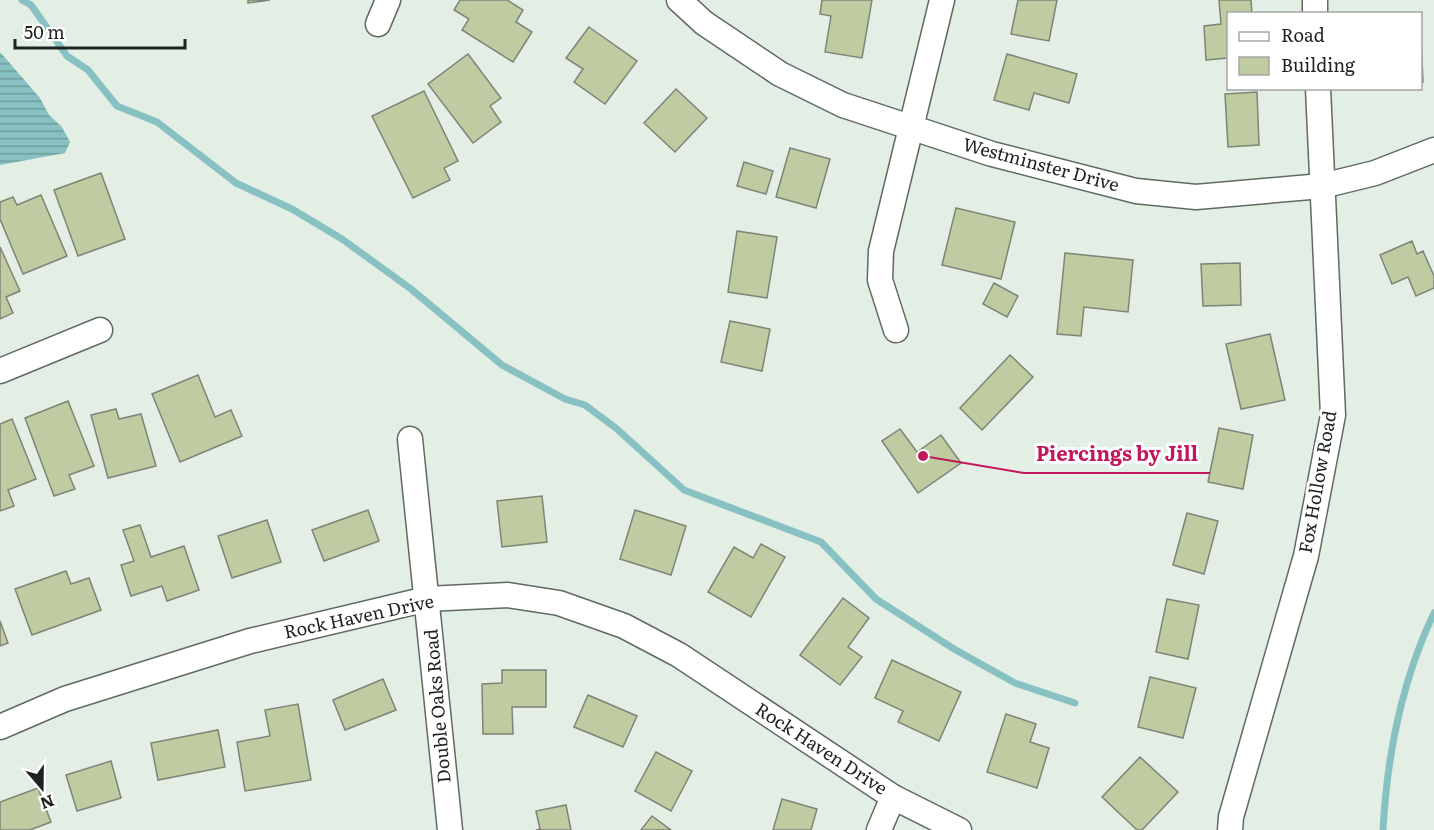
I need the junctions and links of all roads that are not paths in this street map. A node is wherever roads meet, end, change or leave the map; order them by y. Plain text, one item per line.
1 (388, 0) edge
2 (679, 0) edge
3 (942, 0) edge
4 (378, 24) dead end
5 (1318, 90) edge
6 (910, 125) junction
7 (1434, 150) edge
8 (1322, 186) junction
9 (100, 330) dead end
10 (896, 330) dead end
11 (0, 371) edge
12 (410, 439) dead end
13 (427, 599) junction
14 (0, 727) edge
15 (893, 796) junction
16 (450, 830) edge
17 (879, 830) edge
18 (959, 830) edge
19 (1230, 830) edge

1 - 4 street
2 - 6 street, Westminster Drive
3 - 6 street
5 - 8 street, Fox Hollow Road
6 - 8 street, Westminster Drive
6 - 10 street
7 - 8 street, Westminster Drive
8 - 19 street, Fox Hollow Road
9 - 11 street
12 - 13 street, Double Oaks Road
13 - 14 street, Rock Haven Drive
13 - 15 street, Rock Haven Drive
13 - 16 street, Double Oaks Road
15 - 17 street
15 - 18 street, Rock Haven Drive

